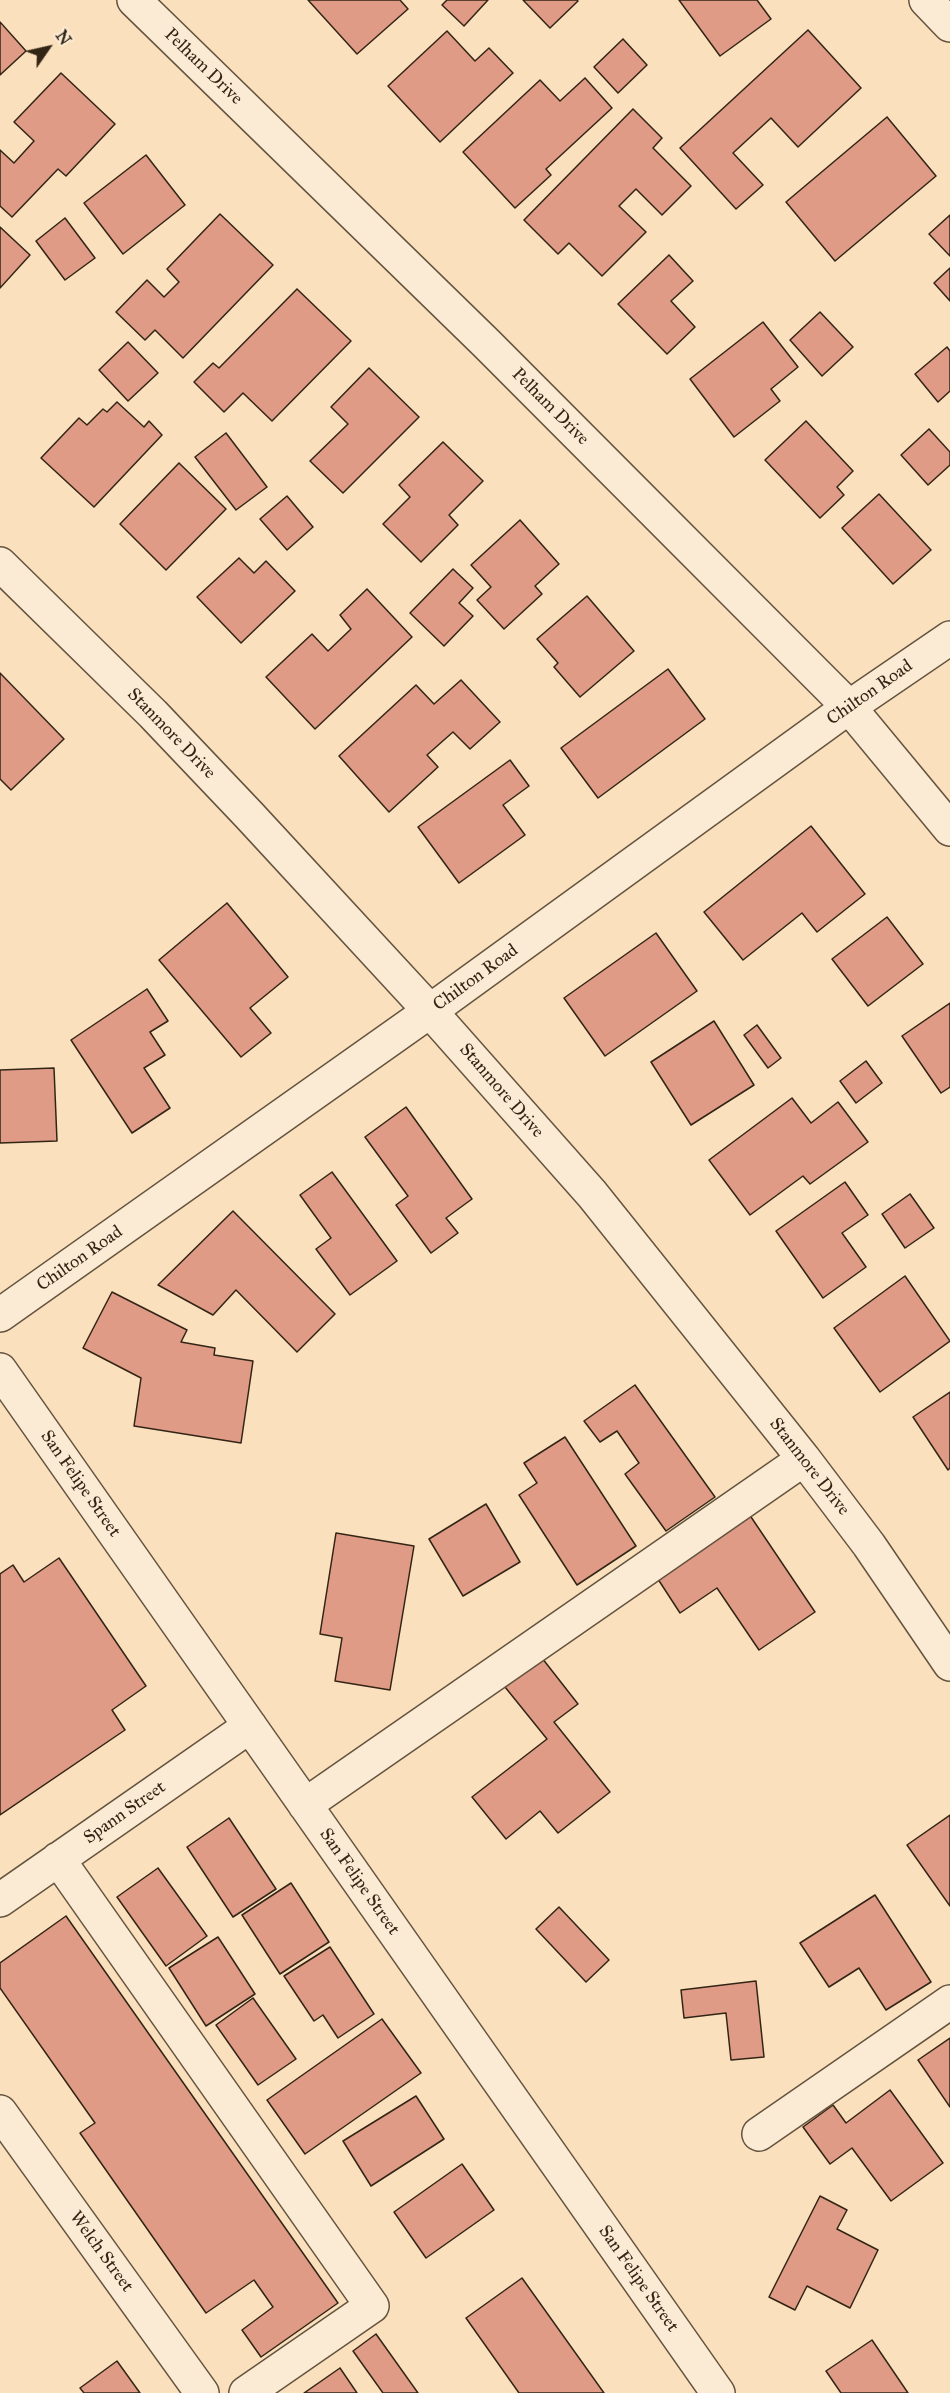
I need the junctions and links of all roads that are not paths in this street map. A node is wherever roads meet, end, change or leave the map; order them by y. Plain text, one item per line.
1 (134, 0) edge
2 (926, 0) edge
3 (950, 25) edge
4 (3, 572) edge
5 (950, 638) edge
6 (849, 707) junction
7 (950, 829) edge
8 (430, 1011) junction
9 (0, 1315) edge
10 (0, 1370) edge
11 (804, 1459) junction
12 (950, 1664) edge
13 (250, 1726) junction
14 (305, 1805) junction
15 (58, 1859) junction
16 (0, 1900) edge
17 (950, 2002) edge
18 (0, 2112) edge
19 (759, 2134) dead end
20 (202, 2393) edge
21 (246, 2393) edge
22 (718, 2393) edge

1 - 6 street, Pelham Drive
2 - 3 street
4 - 8 street, Stanmore Drive
5 - 6 street, Chilton Road
6 - 7 street, Pelham Drive
6 - 8 street, Chilton Road
8 - 9 street, Chilton Road
8 - 11 street, Stanmore Drive
10 - 13 street, San Felipe Street
11 - 12 street, Stanmore Drive
11 - 14 street
13 - 14 street, San Felipe Street
13 - 15 street, Spann Street
14 - 22 street, San Felipe Street
15 - 16 street, Spann Street
15 - 21 street
17 - 19 street
18 - 20 street, Welch Street

